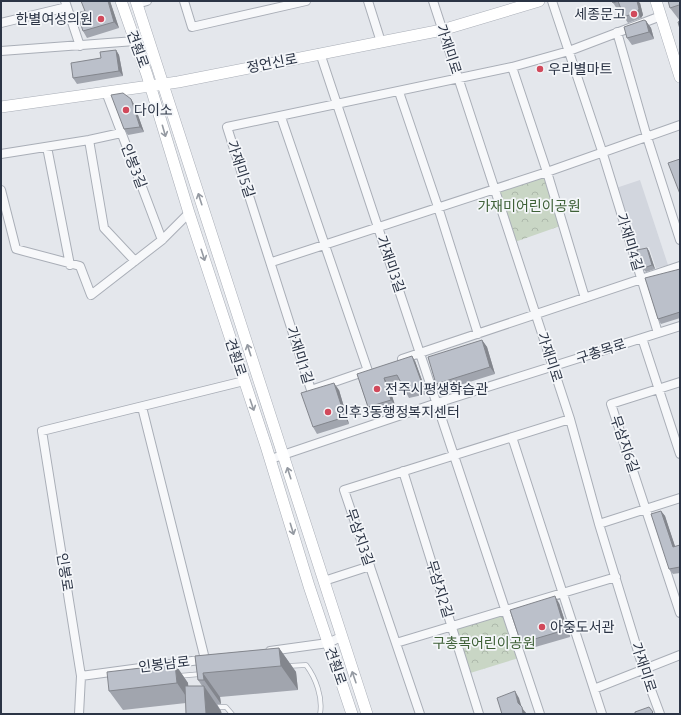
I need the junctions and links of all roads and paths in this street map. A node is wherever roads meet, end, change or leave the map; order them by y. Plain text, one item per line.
1 (121, 1) edge
2 (184, 1) edge
3 (306, 1) edge
4 (368, 1) edge
5 (433, 1) edge
6 (539, 1) edge
7 (552, 1) edge
8 (656, 1) edge
9 (140, 2) edge
10 (66, 4) edge
11 (510, 5) edge
12 (661, 16) junction
13 (1, 23) edge
14 (442, 30) junction
15 (616, 32) junction
16 (134, 41) junction
17 (381, 42) junction
18 (80, 46) junction
19 (1, 51) edge
20 (569, 51) junction
21 (320, 53) junction
22 (512, 68) junction
23 (680, 77) edge
24 (458, 79) junction
25 (163, 84) junction
26 (151, 86) junction
27 (106, 92) junction
28 (400, 92) junction
29 (338, 105) junction
30 (1, 107) edge
31 (281, 117) junction
32 (680, 125) edge
33 (121, 133) junction
34 (647, 136) junction
35 (89, 140) junction
36 (47, 147) junction
37 (602, 152) junction
38 (1, 154) edge
39 (547, 172) junction
40 (494, 188) junction
41 (1, 190) edge
42 (438, 207) junction
43 (189, 213) junction
44 (378, 227) junction
45 (162, 240) junction
46 (680, 240) edge
47 (325, 244) junction
48 (135, 260) junction
49 (272, 262) junction
50 (70, 265) junction
51 (680, 266) edge
52 (641, 279) junction
53 (585, 298) junction
54 (536, 314) junction
55 (680, 326) edge
56 (658, 333) junction
57 (478, 334) junction
58 (642, 338) junction
59 (421, 353) junction
60 (390, 363) edge
61 (553, 366) junction
62 (244, 381) junction
63 (680, 382) edge
64 (658, 389) junction
65 (437, 403) junction
66 (142, 407) junction
67 (570, 418) junction
68 (512, 437) junction
69 (679, 451) edge
70 (282, 454) junction
71 (455, 454) junction
72 (271, 459) junction
73 (403, 471) junction
74 (680, 498) edge
75 (647, 510) junction
76 (599, 524) junction
77 (370, 566) junction
78 (616, 577) junction
79 (324, 581) junction
80 (563, 593) junction
81 (507, 610) junction
82 (680, 613) edge
83 (452, 626) junction
84 (341, 637) junction
85 (328, 643) junction
86 (396, 643) junction
87 (259, 652) edge
88 (680, 655) edge
89 (284, 667) dead end
90 (644, 671) junction
91 (201, 674) junction
92 (209, 674) edge
93 (81, 676) junction
94 (170, 677) edge
95 (202, 681) edge
96 (594, 689) junction
97 (209, 708) dead end
98 (79, 714) edge
99 (232, 714) edge
100 (321, 714) edge
101 (352, 714) edge
102 (367, 714) edge
103 (420, 714) edge
104 (479, 714) edge
105 (540, 714) edge
106 (602, 714) edge
107 (660, 714) edge

1 - 16 street, 견훤로
2 - 3 street
4 - 17 street
5 - 14 street, 가재미로
6 - 11 street, 정언신로
7 - 20 street, 가재미4길
8 - 12 street
9 - 25 street, 견훤로
10 - 13 street
10 - 18 street
11 - 14 street, 정언신로
12 - 15 street, 가재미5길
12 - 23 street
14 - 17 street, 정언신로
14 - 24 street, 가재미로
15 - 20 street, 가재미5길
15 - 34 street
16 - 18 street
16 - 26 street, 견훤로
17 - 21 street, 정언신로
18 - 19 street
20 - 22 street, 가재미5길
20 - 37 street, 가재미4길
21 - 25 street, 정언신로
21 - 29 street
22 - 24 street, 가재미5길
22 - 39 street
24 - 28 street, 가재미5길
24 - 40 street, 가재미로
25 - 26 street, 정언신로
70 -> 25 street, 견훤로
26 - 27 street, 정언신로
26 -> 43 street, 견훤로
27 - 30 street, 정언신로
27 - 33 street, 인봉3길
28 - 29 street, 가재미5길
28 - 42 street
29 - 31 street, 가재미5길
29 - 44 street, 가재미3길
31 - 47 street
31 - 49 street, 가재미5길
32 - 34 street
33 - 35 street
33 - 45 street, 인봉3길
34 - 37 street
34 - 46 street
35 - 36 street
35 - 48 street
36 - 38 street
36 - 50 street
37 - 39 street
37 - 52 street, 가재미4길
39 - 40 street
39 - 53 street
40 - 42 street, 가재미3길
40 - 54 street, 가재미로
41 - 50 street
42 - 44 street, 가재미3길
42 - 57 street
43 - 45 street
43 -> 62 street, 견훤로
44 - 47 street, 가재미3길
44 - 59 street, 가재미3길
45 - 48 street
47 - 49 street, 가재미3길
47 - 49 street, 가재미1길
48 - 50 street
51 - 52 street
52 - 53 street
52 - 56 street, 가재미4길
53 - 54 street
54 - 57 street
54 - 61 street, 가재미로
55 - 56 street, 구총목로
56 - 58 street, 구총목로
57 - 59 street
58 - 61 street, 구총목로
58 - 64 street
59 - 60 street
59 - 65 street
61 - 65 street, 구총목로
61 - 67 street, 가재미로
62 - 66 street
62 -> 72 street, 견훤로
63 - 64 street, 무삼지6길
64 - 69 street
64 - 75 street, 무삼지6길
65 - 70 street, 구총목로
65 - 71 street
66 - 93 street, 인봉로
66 - 93 street, 인봉남로
67 - 68 street, 무삼지3길
67 - 76 street, 가재미로
68 - 71 street, 무삼지3길
68 - 80 street
70 - 72 street, 구총목로
79 -> 70 street, 견훤로
71 - 73 street, 무삼지3길
71 - 81 street
72 -> 85 street, 견훤로
73 - 77 street, 무삼지3길
73 - 83 street, 무삼지2길
74 - 75 street
75 - 76 street
75 - 82 street
76 - 78 street, 가재미로
77 - 79 street
77 - 86 street, 무삼지3길
78 - 80 street, 무삼지2길
78 - 90 street, 가재미로
79 - 84 street, 견훤로
80 - 81 street, 무삼지2길
80 - 96 street
81 - 83 street, 무삼지2길
81 - 105 street
83 - 86 street, 무삼지2길
83 - 104 street, 무삼지2길
84 - 85 street
102 -> 84 street, 견훤로
85 - 87 street
85 - 101 street, 견훤로
86 - 103 street, 무삼지3길
88 - 90 street
89 - 100 lane
90 - 96 street
90 - 107 street, 가재미로
91 - 92 lane
91 - 94 lane
91 - 95 lane
93 - 98 street, 인봉로
96 - 106 street
97 - 99 lane

